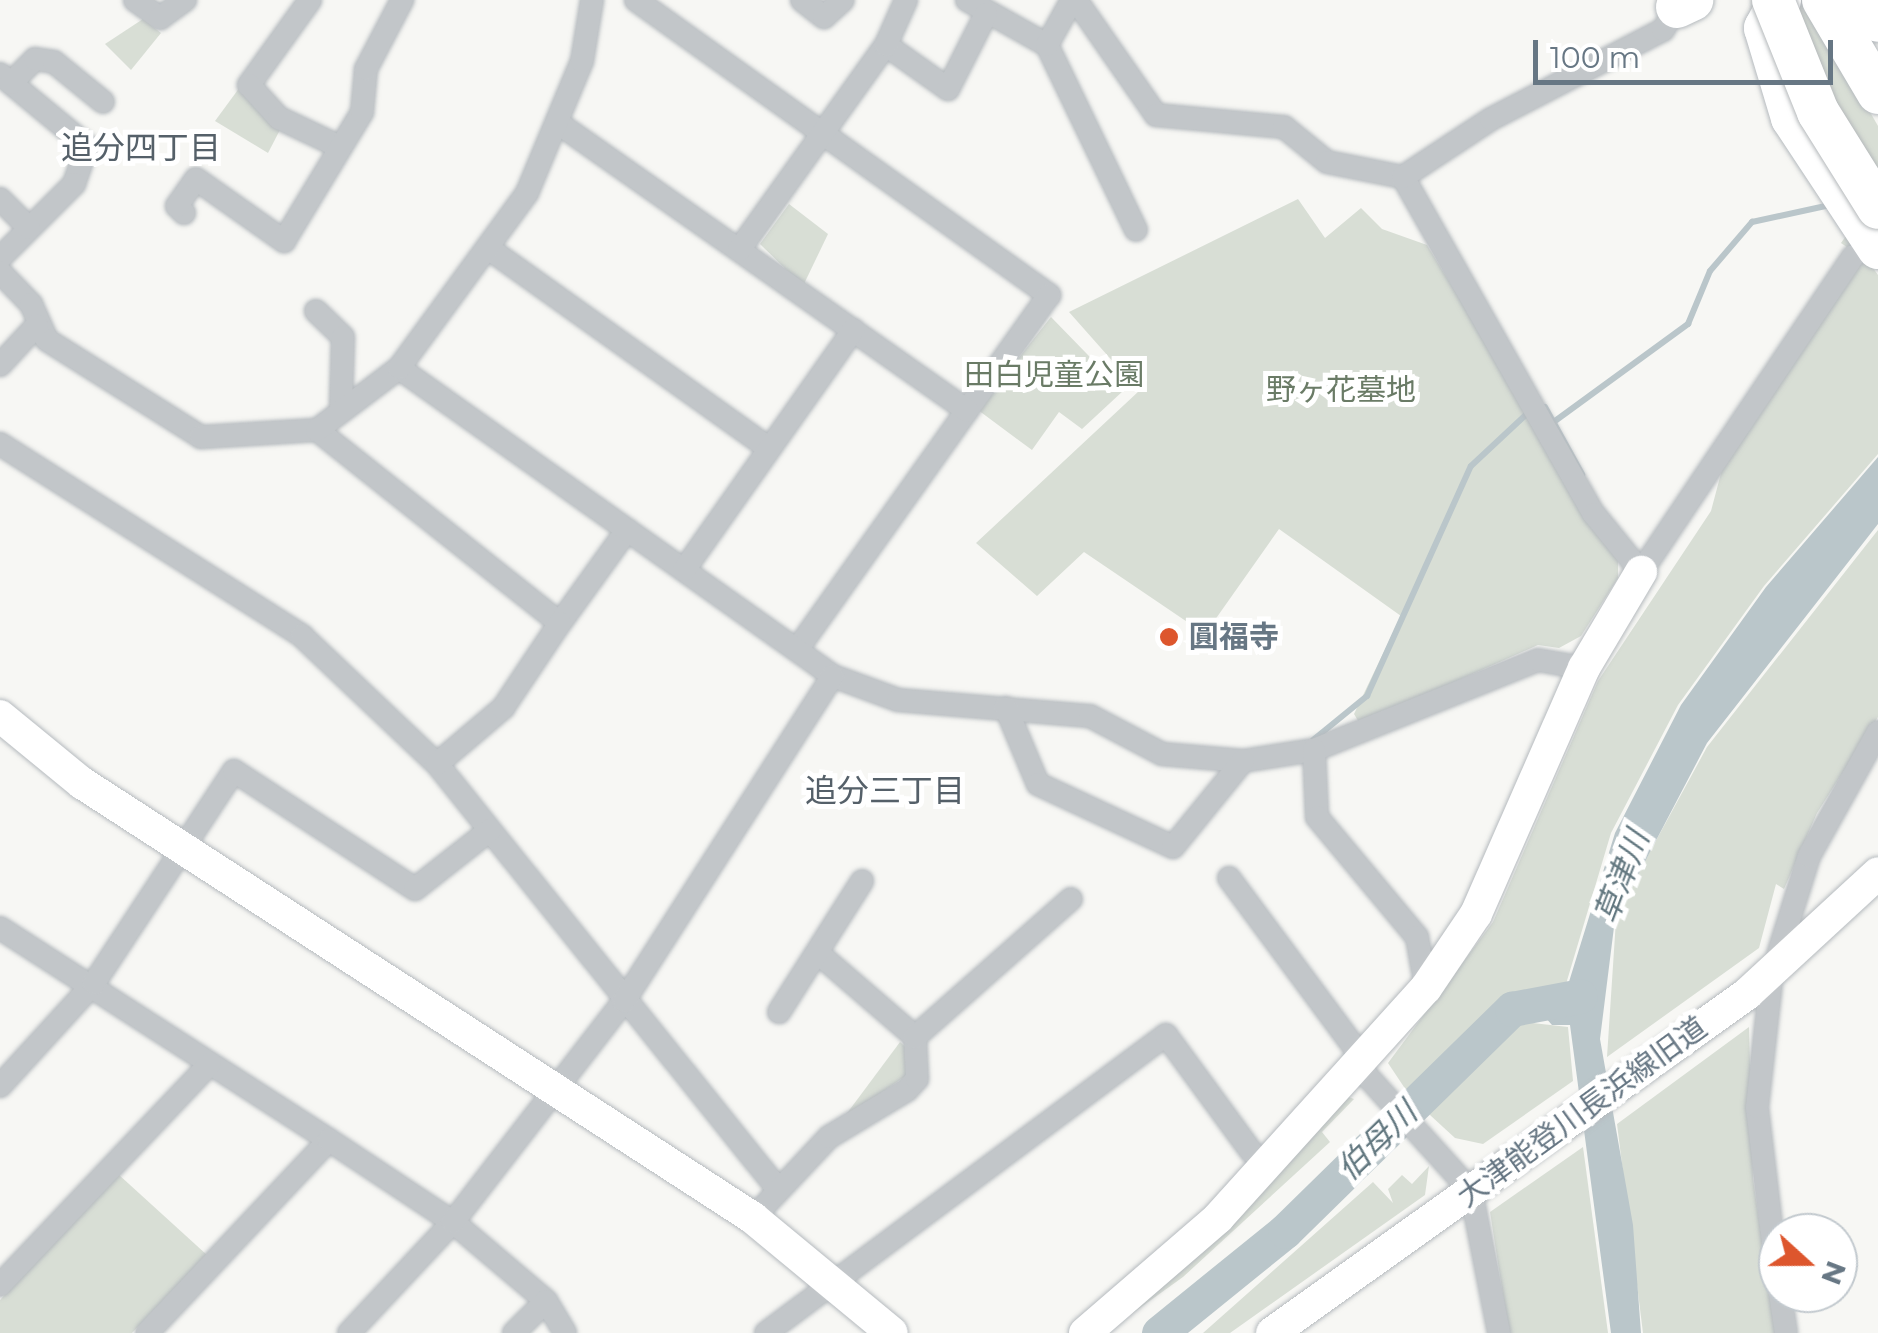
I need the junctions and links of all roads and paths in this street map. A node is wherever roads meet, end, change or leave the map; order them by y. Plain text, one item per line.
1 (135, 0) edge
2 (185, 0) edge
3 (310, 0) edge
4 (402, 0) edge
5 (592, 0) edge
6 (636, 0) edge
7 (802, 0) edge
8 (843, 0) edge
9 (906, 0) edge
10 (1074, 0) edge
11 (1776, 0) edge
12 (1823, 0) edge
13 (1866, 0) edge
14 (1682, 2) edge
15 (978, 6) edge
16 (1878, 21) edge
17 (886, 45) junction
18 (1046, 45) junction
19 (6, 79) edge
20 (1878, 93) edge
21 (104, 102) dead end
22 (558, 123) junction
23 (823, 134) junction
24 (340, 148) junction
25 (1403, 177) junction
26 (0, 199) edge
27 (1878, 208) edge
28 (184, 214) dead end
29 (29, 228) junction
30 (1136, 230) dead end
31 (488, 248) junction
32 (739, 250) junction
33 (1865, 253) edge
34 (0, 258) edge
35 (0, 272) edge
36 (316, 311) dead end
37 (37, 325) junction
38 (852, 330) junction
39 (0, 364) edge
40 (399, 368) junction
41 (341, 404) junction
42 (967, 410) junction
43 (317, 430) junction
44 (0, 444) edge
45 (768, 448) junction
46 (627, 530) junction
47 (684, 570) junction
48 (1642, 572) junction
49 (560, 623) junction
50 (797, 650) junction
51 (1584, 668) junction
52 (832, 676) junction
53 (1006, 708) junction
54 (0, 716) edge
55 (1878, 732) edge
56 (1314, 750) junction
57 (1243, 760) junction
58 (437, 764) junction
59 (490, 830) junction
60 (184, 849) junction
61 (1878, 873) edge
62 (1229, 878) dead end
63 (862, 881) dead end
64 (1071, 899) dead end
65 (1790, 905) junction
66 (1826, 926) junction
67 (0, 928) edge
68 (819, 954) junction
69 (94, 983) junction
70 (1759, 984) junction
71 (1426, 988) junction
72 (624, 1001) junction
73 (779, 1012) dead end
74 (915, 1037) junction
75 (210, 1064) junction
76 (1367, 1076) junction
77 (0, 1086) edge
78 (556, 1088) junction
79 (329, 1140) junction
80 (1251, 1152) dead end
81 (777, 1188) junction
82 (1470, 1191) junction
83 (1770, 1213) edge
84 (753, 1218) junction
85 (453, 1222) junction
86 (0, 1285) edge
87 (840, 1285) junction
88 (546, 1300) junction
89 (147, 1333) edge
90 (349, 1333) edge
91 (514, 1333) edge
92 (565, 1333) edge
93 (766, 1333) edge
94 (892, 1333) edge
95 (1085, 1333) edge
96 (1272, 1333) edge
97 (1499, 1333) edge

1 - 2 street
3 - 24 street
4 - 24 street
5 - 22 street
6 - 23 street
7 - 8 street
9 - 17 street
10 - 18 street
10 - 25 street
11 - 27 highway, bridge
11 - 33 highway
12 - 20 highway
13 - 16 highway
14 - 25 street
15 - 17 street
15 - 18 street
17 - 23 street
18 - 30 street
19 - 21 street
19 - 29 street
22 - 31 street
22 - 32 street
23 - 32 street
23 - 42 street
24 - 28 street
25 - 48 street
26 - 29 street
29 - 34 street
31 - 40 street
31 - 45 street
32 - 38 street
33 - 48 street
35 - 37 street
36 - 41 street
37 - 39 street
37 - 43 street
38 - 42 street
38 - 45 street
40 - 41 street
40 - 46 street
41 - 43 street
42 - 50 street
43 - 49 street
44 - 58 street
45 - 47 street
46 - 47 street
46 - 49 street
47 - 50 street
48 - 51 street
49 - 58 street
50 - 52 street
51 - 56 street
51 - 71 street
52 - 53 street
52 - 72 street
53 - 57 street
53 - 57 street
54 - 60 street
55 - 65 street
56 - 57 street
56 - 71 street
58 - 59 street
59 - 60 street
59 - 72 street
60 - 69 street
60 - 78 street
61 - 66 street, 大津能登川長浜線旧道
62 - 76 street
63 - 68 street
64 - 74 street
65 - 66 street
65 - 70 street
66 - 70 street, 大津能登川長浜線旧道
67 - 69 street
68 - 73 street
68 - 74 street
69 - 75 street
69 - 77 street
70 - 82 street, 大津能登川長浜線旧道
70 - 83 street
71 - 76 street
72 - 78 street
72 - 81 street
74 - 81 street
75 - 79 street
75 - 86 street
76 - 82 street
76 - 95 street
78 - 84 street
78 - 85 street
79 - 85 street
79 - 89 street
80 - 87 street
81 - 84 street
82 - 96 street, 大津能登川長浜線旧道
82 - 97 street
84 - 87 street
85 - 88 street
85 - 90 street
87 - 93 street
87 - 94 street
88 - 91 street
88 - 92 street

